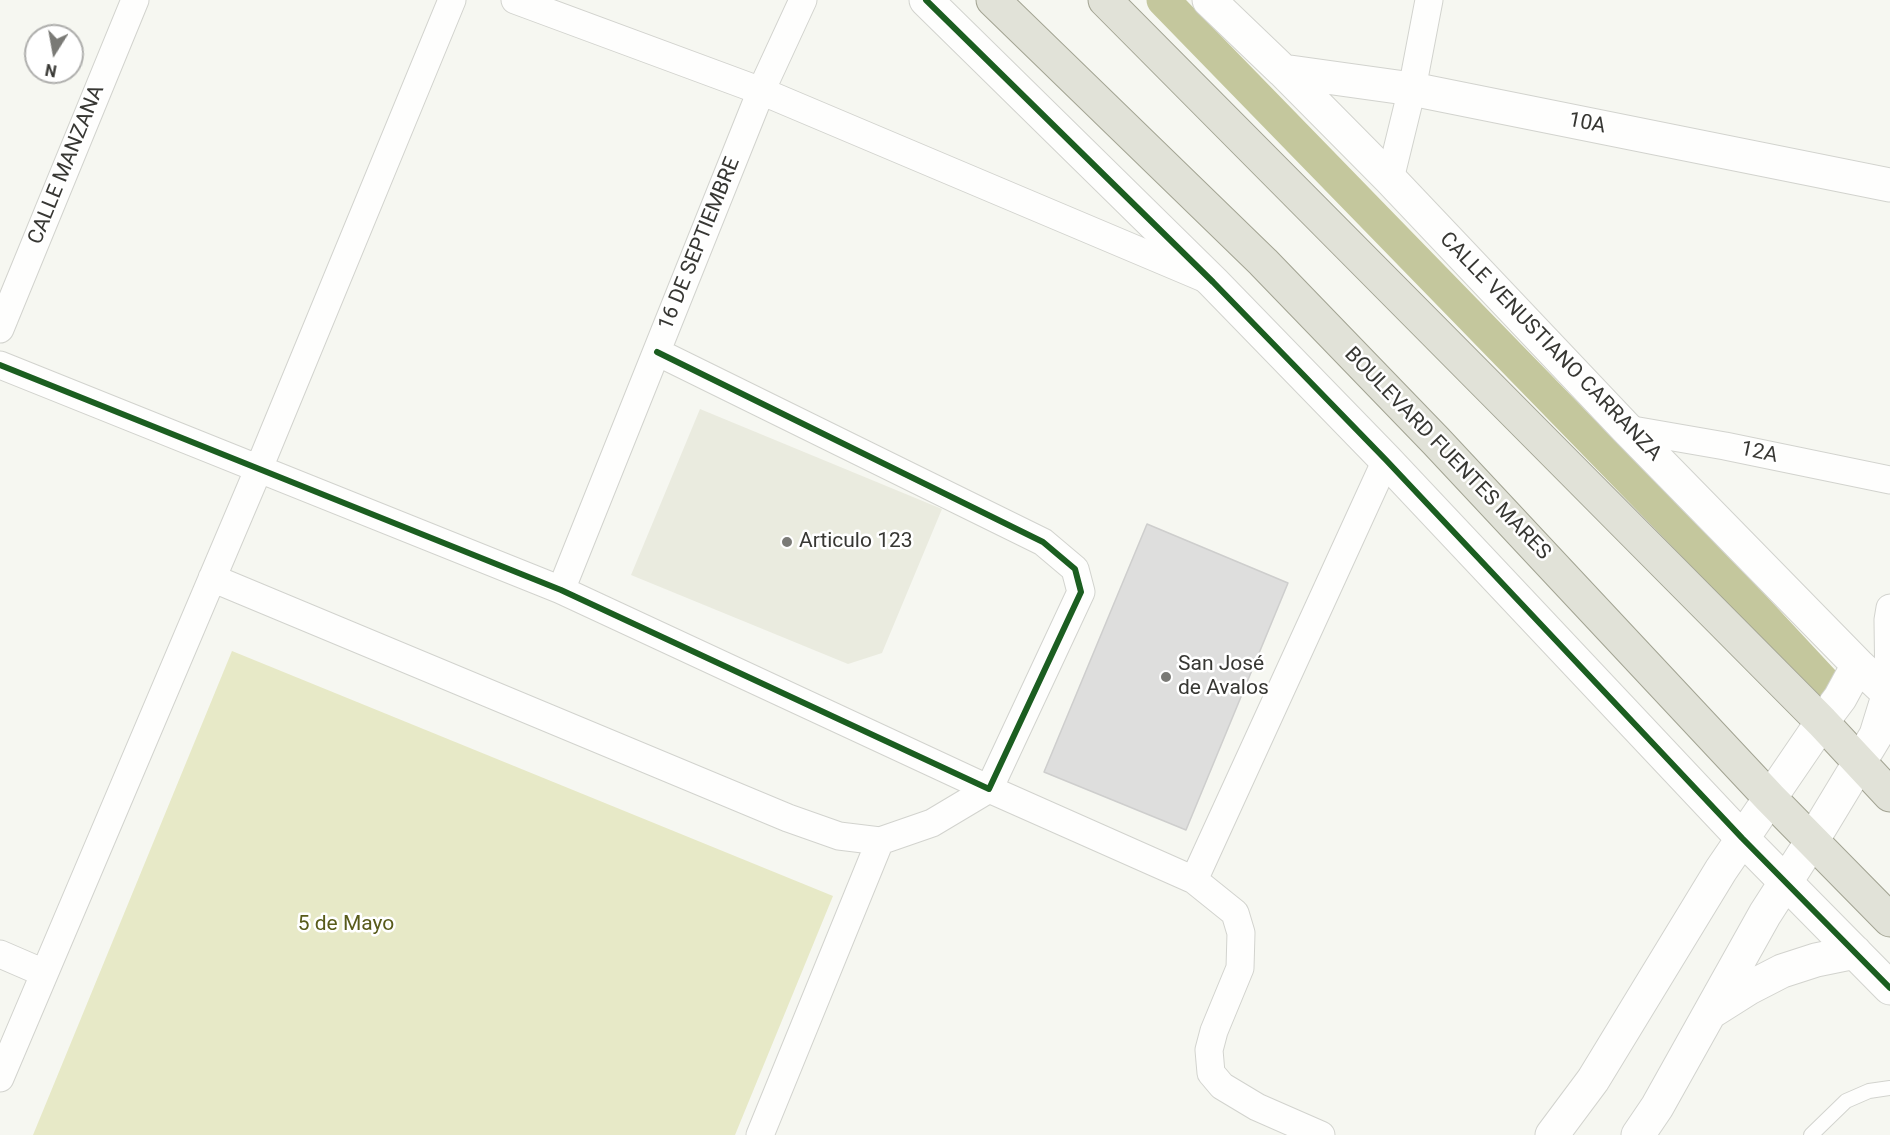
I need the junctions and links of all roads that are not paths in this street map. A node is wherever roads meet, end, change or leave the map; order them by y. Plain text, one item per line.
1 (135, 0) edge
2 (452, 0) edge
3 (515, 0) edge
4 (803, 0) edge
5 (926, 0) edge
6 (993, 0) edge
7 (1105, 0) edge
8 (1209, 0) edge
9 (1429, 0) edge
10 (1283, 71) junction
11 (1412, 89) junction
12 (761, 92) junction
13 (1390, 179) junction
14 (1890, 186) edge
15 (1213, 282) junction
16 (0, 329) edge
17 (657, 352) junction
18 (0, 365) edge
19 (1627, 429) junction
20 (1386, 460) junction
21 (259, 468) junction
22 (1890, 480) edge
23 (212, 578) junction
24 (561, 590) junction
25 (1889, 614) edge
26 (1858, 665) junction
27 (1889, 694) edge
28 (1822, 722) junction
29 (1859, 762) junction
30 (989, 789) junction
31 (1890, 795) edge
32 (1770, 798) junction
33 (1742, 838) junction
34 (880, 841) junction
35 (1812, 841) junction
36 (1194, 880) junction
37 (1786, 881) junction
38 (1890, 920) edge
39 (1855, 952) junction
40 (0, 954) edge
41 (45, 973) junction
42 (1890, 988) edge
43 (1710, 1012) junction
44 (0, 1077) edge
45 (1890, 1088) edge
46 (760, 1135) edge
47 (1321, 1135) edge
48 (1552, 1135) edge
49 (1638, 1135) edge
50 (1811, 1135) edge

1 - 16 street, CALLE MANZANA
2 - 21 street
3 - 12 street
4 - 12 street, 16 DE SEPTIEMBRE
5 - 15 street
6 - 32 main road, BOULEVARD FUENTES MARES
7 - 28 main road
8 - 10 street, CALLE VENUSTIANO CARRANZA
9 - 11 street
10 - 11 street, 10A
10 - 13 street, CALLE VENUSTIANO CARRANZA
11 - 13 street
11 - 14 street, 10A
12 - 15 street
12 - 17 street, 16 DE SEPTIEMBRE
13 - 19 street, CALLE VENUSTIANO CARRANZA
15 - 20 street
17 - 24 street, 16 DE SEPTIEMBRE
17 - 30 street
18 - 21 street
19 - 22 street, 12A
19 - 26 street, CALLE VENUSTIANO CARRANZA
20 - 33 street
20 - 36 street
21 - 23 street
21 - 24 street
23 - 34 street
23 - 41 street
24 - 30 street
25 - 26 street
25 - 27 street
26 - 27 street, CALLE VENUSTIANO CARRANZA
26 - 28 street
27 - 29 street
28 - 29 main road
28 - 32 street
29 - 31 main road
29 - 35 street
30 - 34 street
30 - 36 street
32 - 33 street
32 - 35 main road, BOULEVARD FUENTES MARES
33 - 37 street
33 - 48 street
34 - 46 street
35 - 37 street
35 - 38 main road, BOULEVARD FUENTES MARES
36 - 47 street
37 - 39 street
37 - 43 street
39 - 42 street
39 - 43 street
40 - 41 street
41 - 44 street
43 - 49 street
45 - 50 lane

